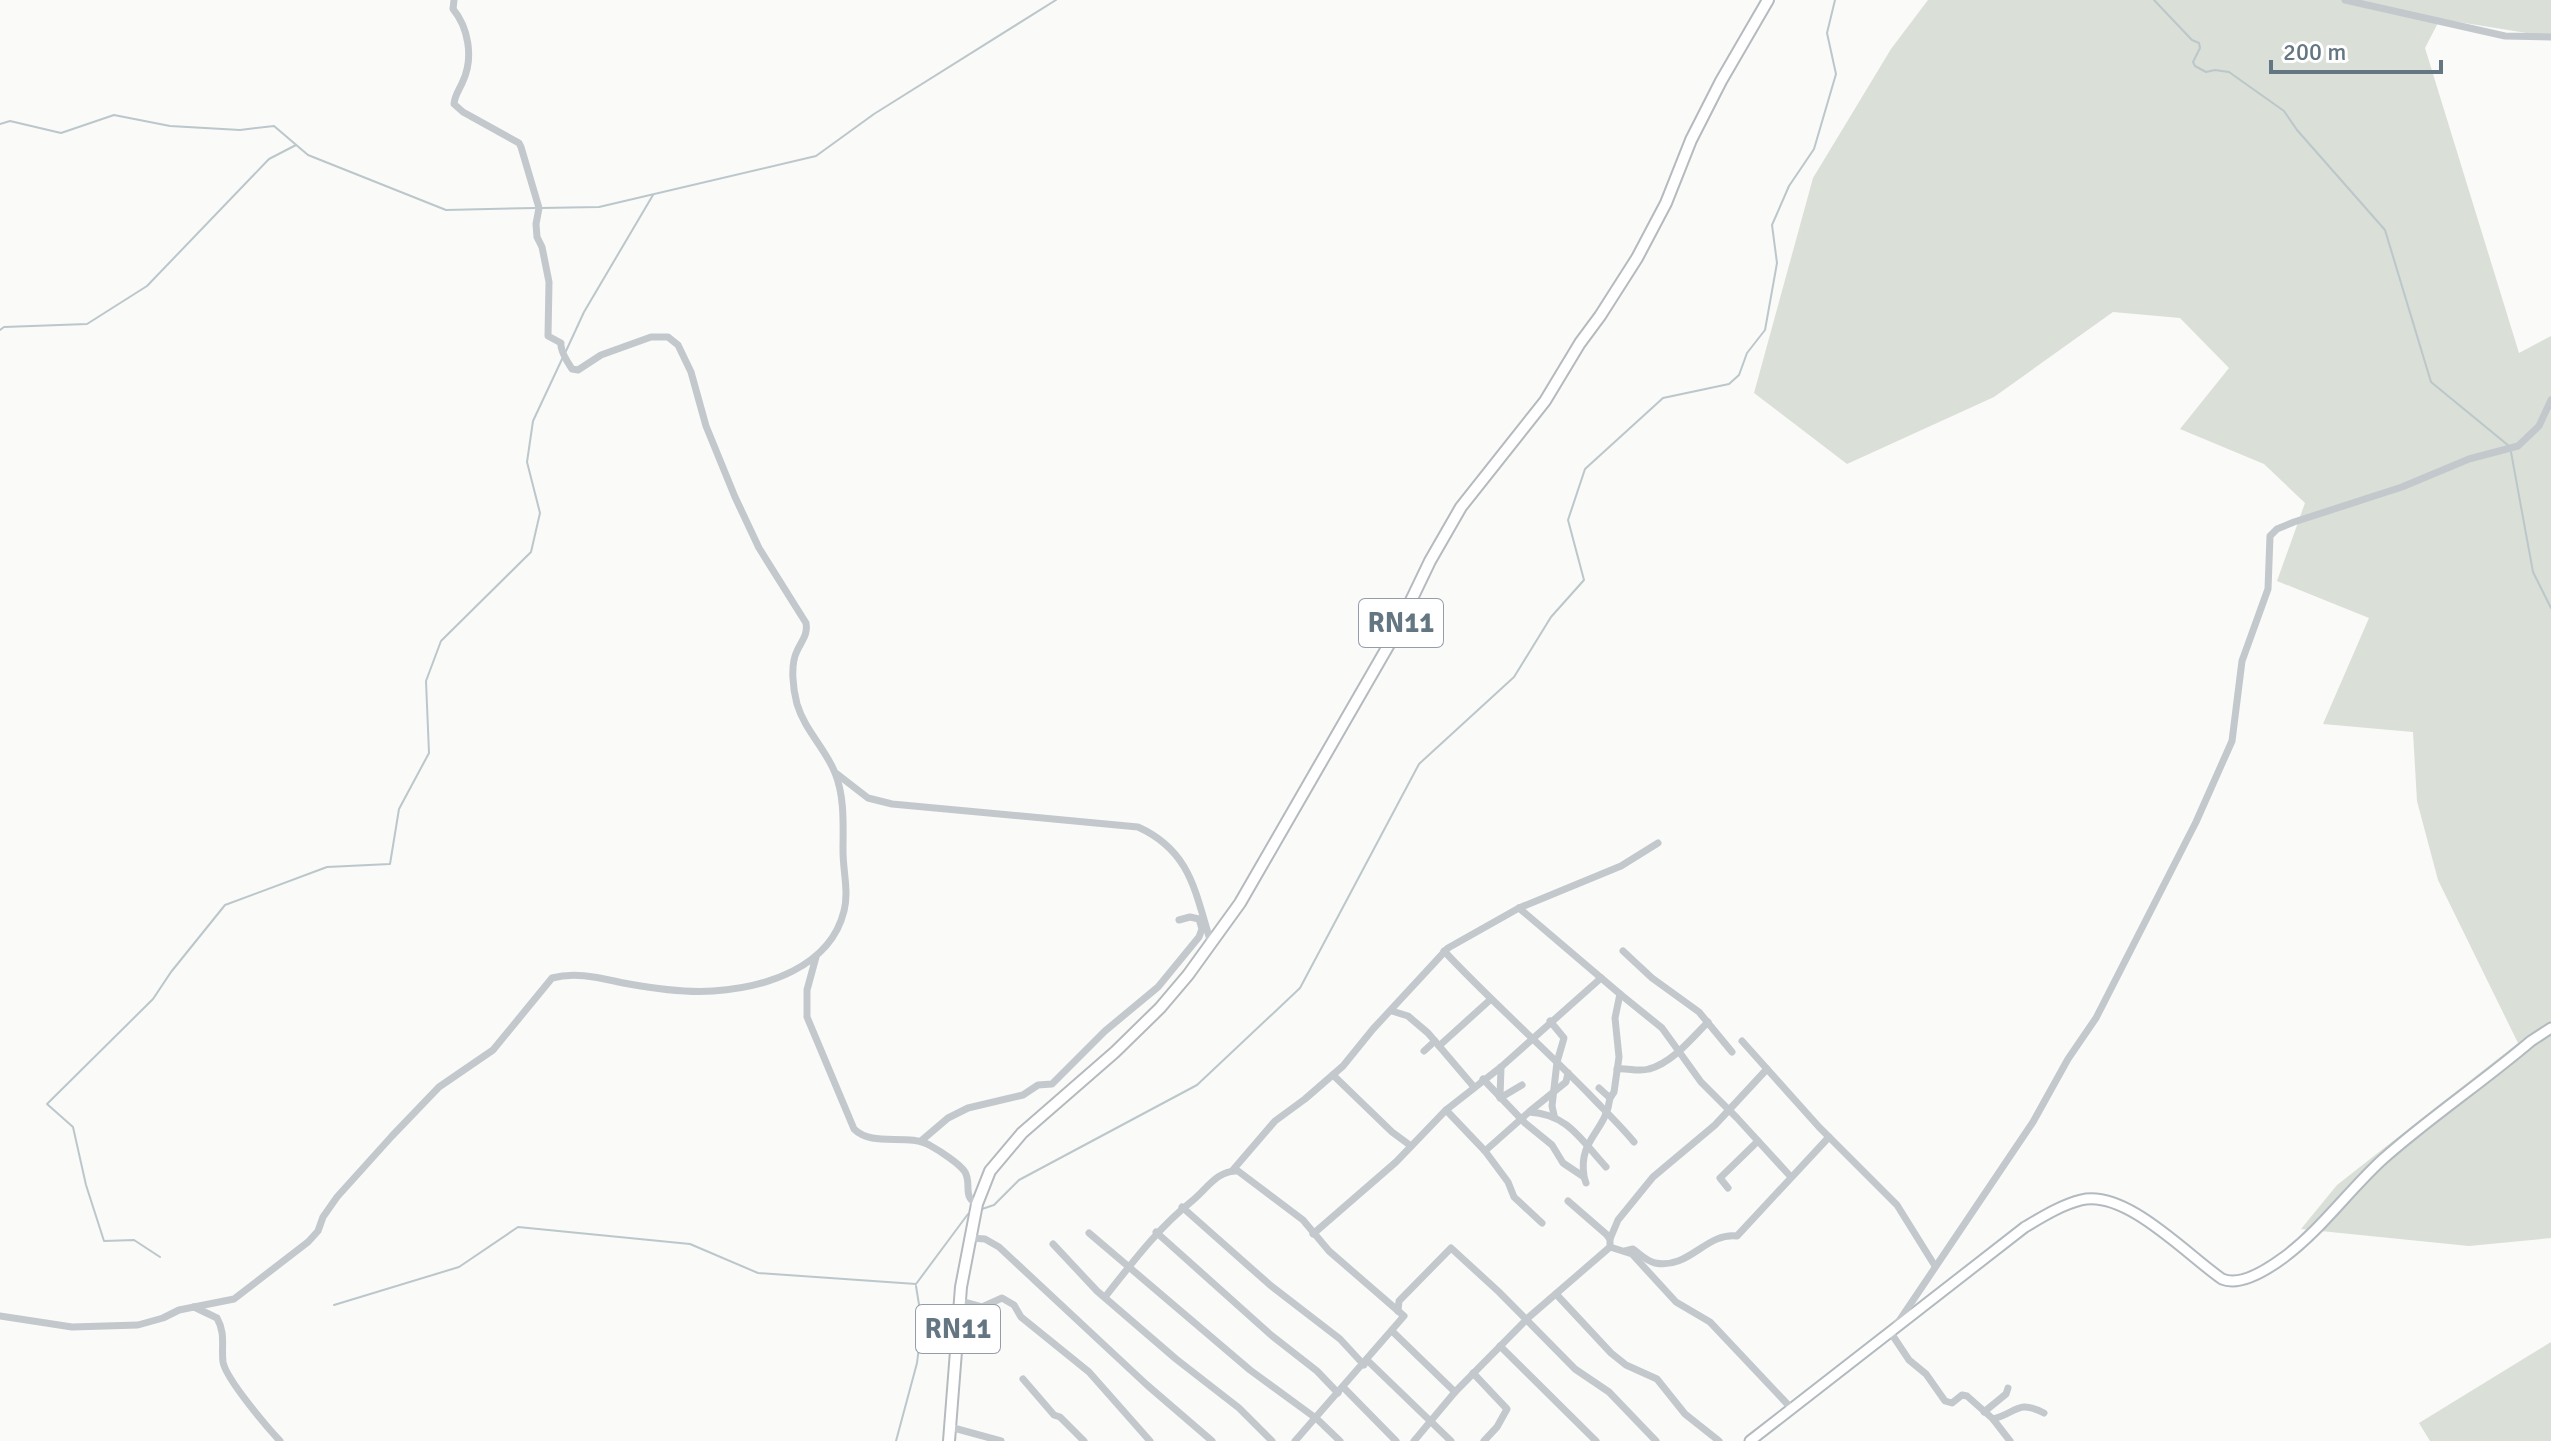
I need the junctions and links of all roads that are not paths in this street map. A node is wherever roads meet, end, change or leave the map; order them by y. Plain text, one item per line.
1 (454, 0) edge
2 (1768, 0) edge
3 (2345, 0) edge
4 (2551, 37) edge
5 (2551, 400) edge
6 (835, 772) junction
7 (1658, 843) dead end
8 (1519, 908) junction
9 (1179, 920) dead end
10 (1211, 944) junction
11 (1444, 951) junction
12 (1623, 951) dead end
13 (816, 957) junction
14 (1601, 978) junction
15 (1620, 994) junction
16 (1491, 999) junction
17 (1392, 1011) junction
18 (1550, 1021) junction
19 (1708, 1022) junction
20 (2551, 1028) edge
21 (1533, 1037) junction
22 (1742, 1041) dead end
23 (1437, 1043) junction
24 (1679, 1050) junction
25 (1424, 1051) dead end
26 (1732, 1052) dead end
27 (1557, 1062) junction
28 (1501, 1067) junction
29 (1617, 1069) junction
30 (1767, 1069) junction
31 (1568, 1073) junction
32 (1333, 1075) junction
33 (1483, 1079) junction
34 (1522, 1085) dead end
35 (1474, 1087) junction
36 (1599, 1088) dead end
37 (1553, 1092) junction
38 (1500, 1098) junction
39 (1610, 1098) junction
40 (1729, 1109) junction
41 (1446, 1110) junction
42 (1608, 1114) junction
43 (1525, 1115) junction
44 (1554, 1115) junction
45 (1829, 1137) junction
46 (921, 1141) junction
47 (1758, 1141) junction
48 (1634, 1142) dead end
49 (1585, 1145) junction
50 (1411, 1146) junction
51 (1485, 1151) junction
52 (1606, 1167) dead end
53 (1232, 1171) junction
54 (1791, 1177) junction
55 (1728, 1188) dead end
56 (1568, 1201) dead end
57 (977, 1204) junction
58 (1182, 1207) junction
59 (1542, 1223) dead end
60 (1156, 1232) junction
61 (1089, 1233) dead end
62 (1313, 1234) junction
63 (971, 1238) junction
64 (1610, 1243) junction
65 (1053, 1244) dead end
66 (1625, 1251) junction
67 (1935, 1266) junction
68 (1129, 1268) junction
69 (1556, 1294) junction
70 (1105, 1297) junction
71 (960, 1301) junction
72 (192, 1307) junction
73 (1398, 1311) junction
74 (0, 1316) edge
75 (1526, 1319) junction
76 (1392, 1331) junction
77 (1891, 1333) junction
78 (1500, 1346) junction
79 (1366, 1362) junction
80 (1473, 1373) junction
81 (1023, 1379) dead end
82 (2008, 1388) dead end
83 (1340, 1390) junction
84 (1455, 1392) junction
85 (1792, 1409) junction
86 (1984, 1412) junction
87 (2044, 1413) dead end
88 (1317, 1419) junction
89 (1993, 1419) junction
90 (1431, 1421) junction
91 (950, 1427) junction
92 (280, 1441) edge
93 (949, 1441) edge
94 (1001, 1441) edge
95 (1084, 1441) edge
96 (1150, 1441) edge
97 (1212, 1441) edge
98 (1272, 1441) edge
99 (1295, 1441) edge
100 (1340, 1441) edge
101 (1396, 1441) edge
102 (1414, 1441) edge
103 (1451, 1441) edge
104 (1484, 1441) edge
105 (1596, 1441) edge
106 (1656, 1441) edge
107 (1719, 1441) edge
108 (1750, 1441) edge
109 (2010, 1441) edge

1 - 6 street
2 - 10 main road, RN11
3 - 4 street
5 - 67 street
6 - 10 street
6 - 13 street
7 - 8 street
8 - 11 street
8 - 14 street
9 - 46 street
10 - 57 main road, RN11
11 - 16 street
11 - 17 street
12 - 19 street
13 - 46 street
13 - 72 street
14 - 15 street
14 - 18 street
15 - 24 street
15 - 29 street
16 - 21 street
16 - 23 street
17 - 23 street
17 - 32 street
18 - 21 street
18 - 27 street
19 - 24 street
19 - 26 street
20 - 77 main road
21 - 27 street
21 - 28 street
22 - 30 street
23 - 25 street
23 - 35 street
24 - 29 street
24 - 40 street
27 - 31 street
27 - 37 street
28 - 33 street
28 - 38 street
29 - 39 street
30 - 40 street
30 - 45 street
31 - 37 street
31 - 42 street
32 - 50 street
32 - 53 street
33 - 35 street
33 - 38 street
34 - 38 street
35 - 41 street
36 - 39 street
37 - 43 street
37 - 44 street
38 - 43 street
39 - 42 street
40 - 47 street
40 - 64 street
41 - 50 street
41 - 51 street
42 - 48 street
42 - 49 street
43 - 44 street
43 - 49 street
43 - 51 street
44 - 49 street
45 - 54 street
45 - 67 street
46 - 57 street
47 - 54 street
47 - 55 street
49 - 52 street
50 - 62 street
51 - 59 street
53 - 58 street
53 - 62 street
54 - 66 street
56 - 64 street
57 - 63 main road, RN11
58 - 60 street
58 - 79 street
60 - 68 street
60 - 83 street
61 - 68 street
62 - 73 street
63 - 71 main road, RN11
63 - 97 street
64 - 66 street
64 - 69 street
65 - 70 street
66 - 85 street
67 - 77 street
68 - 70 street
68 - 88 street
69 - 75 street
69 - 107 street
70 - 98 street
71 - 91 main road, RN11
71 - 96 street
72 - 74 street
72 - 92 street
73 - 75 street
73 - 76 street
75 - 78 street
75 - 106 street
76 - 79 street
76 - 84 street
77 - 85 main road
77 - 86 street
78 - 80 street
78 - 105 street
79 - 83 street
79 - 90 street
80 - 84 street
80 - 104 street
81 - 95 street
82 - 86 street
83 - 88 street
83 - 101 street
84 - 90 street
85 - 108 main road
86 - 89 street
87 - 89 street
88 - 99 street
88 - 100 street
89 - 109 street
90 - 102 street
90 - 103 street
91 - 93 main road, RN11
91 - 94 street

